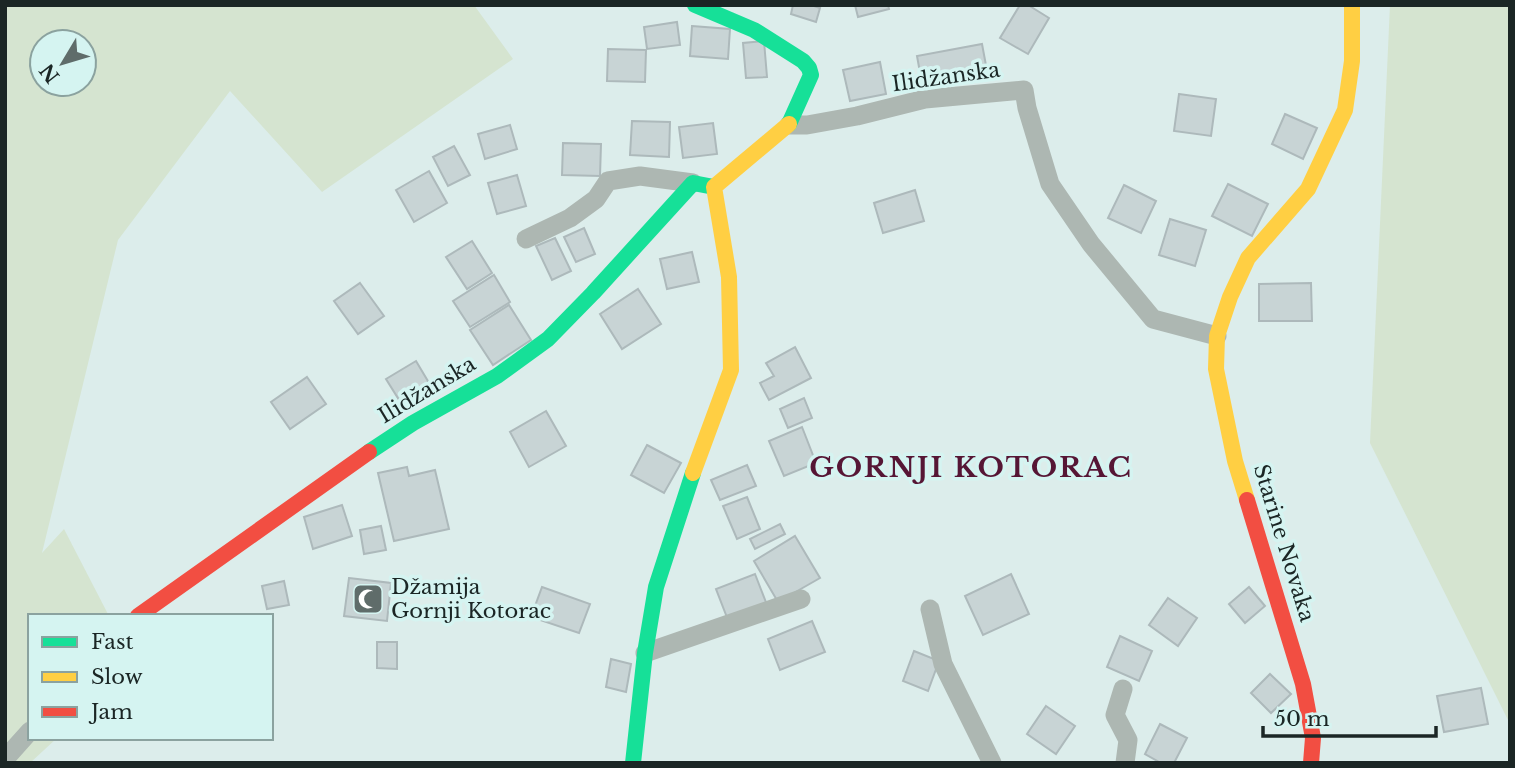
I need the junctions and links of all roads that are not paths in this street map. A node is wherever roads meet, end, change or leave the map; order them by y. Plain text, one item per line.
1 (695, 5) edge
2 (1352, 5) edge
3 (789, 125) junction
4 (694, 183) junction
5 (714, 187) junction
6 (526, 239) dead end
7 (1217, 336) junction
8 (801, 599) dead end
9 (930, 609) dead end
10 (141, 614) edge
11 (645, 653) junction
12 (1123, 689) dead end
13 (28, 733) edge
14 (5, 759) edge
15 (633, 763) edge
16 (992, 763) edge
17 (1125, 763) edge
18 (1311, 763) edge

1 - 3 street
2 - 7 street, Starine Novaka
3 - 5 street
3 - 7 street, Ilidžanska
4 - 5 street
4 - 6 street
4 - 10 street, Ilidžanska
5 - 11 street
7 - 18 street, Starine Novaka
8 - 11 street
9 - 16 street
11 - 15 street
12 - 17 street
13 - 14 street

